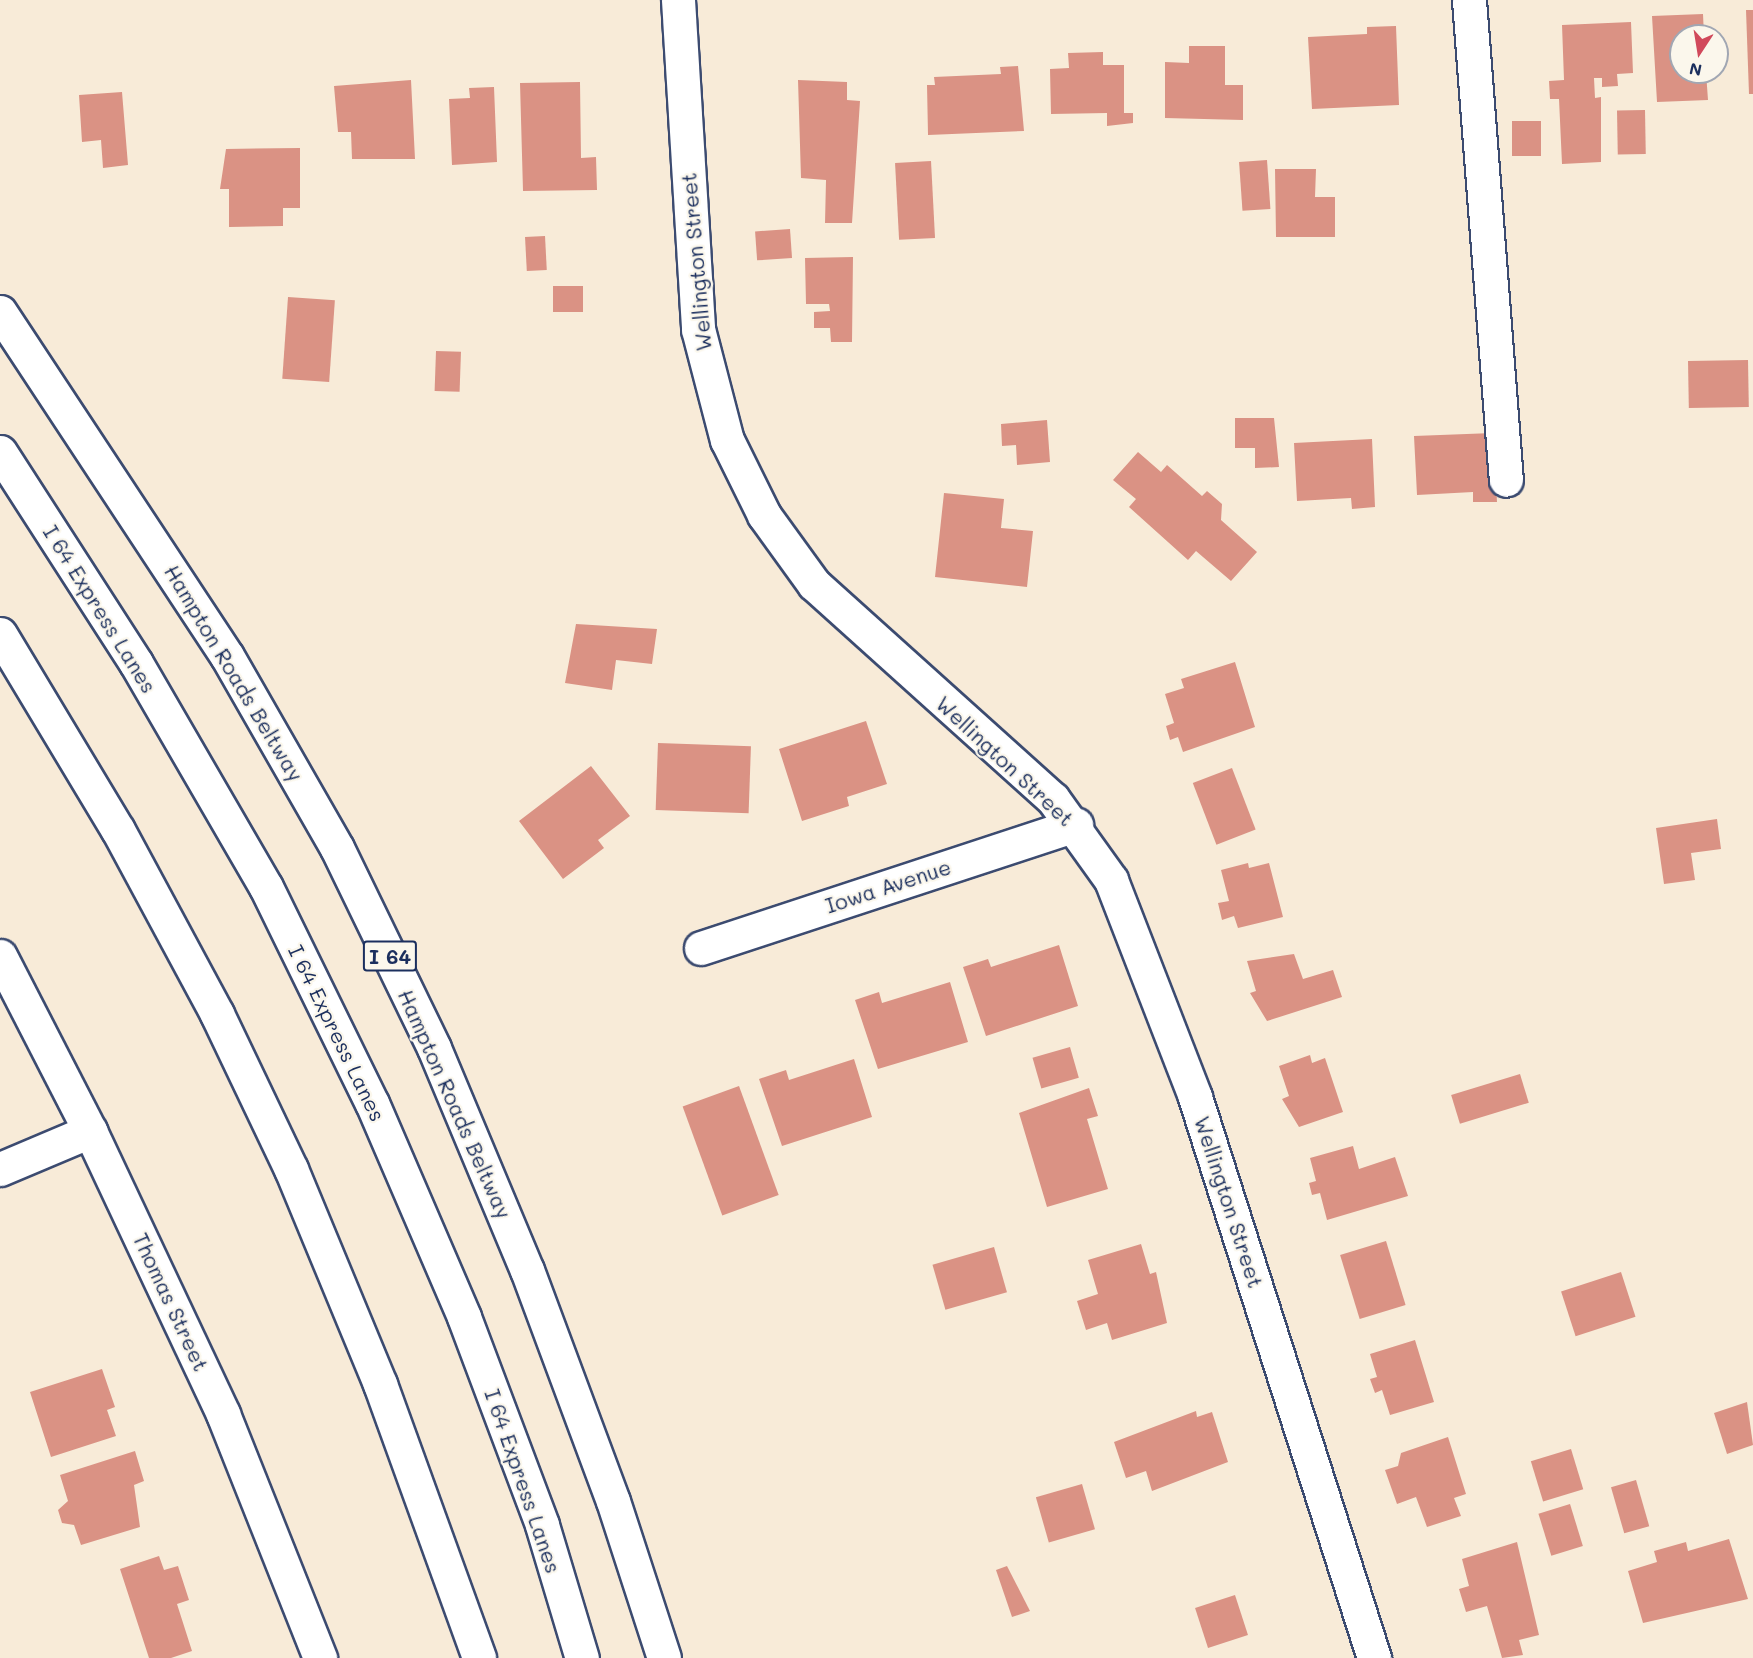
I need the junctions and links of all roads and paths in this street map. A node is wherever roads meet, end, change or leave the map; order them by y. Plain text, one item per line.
1 (678, 0) edge
2 (1469, 0) edge
3 (0, 312) edge
4 (0, 453) edge
5 (1506, 480) dead end
6 (0, 634) edge
7 (1076, 825) junction
8 (701, 948) dead end
9 (0, 956) edge
10 (90, 1131) junction
11 (0, 1169) edge
12 (320, 1658) edge
13 (479, 1658) edge
14 (582, 1658) edge
15 (664, 1658) edge
16 (1374, 1658) edge

1 - 7 main road, Wellington Street
2 - 5 main road
3 - 15 main road, Hampton Roads Beltway / I 64
4 - 14 main road, I 64 Express Lanes
6 - 13 main road
7 - 8 main road, Iowa Avenue
7 - 16 main road, Wellington Street
9 - 10 main road, Thomas Street
10 - 11 main road
10 - 12 main road, Thomas Street

